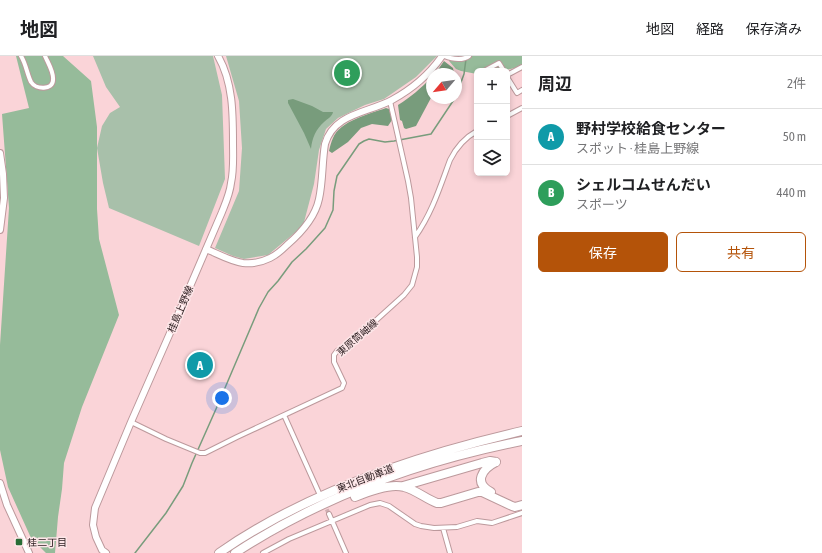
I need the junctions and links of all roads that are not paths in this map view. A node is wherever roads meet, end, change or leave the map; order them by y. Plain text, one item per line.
1 (21, 56) edge
2 (45, 56) edge
3 (218, 56) edge
4 (443, 56) edge
5 (466, 58) edge
6 (522, 67) edge
7 (490, 68) edge
8 (502, 68) edge
9 (510, 74) edge
10 (510, 81) edge
11 (522, 90) edge
12 (390, 101) junction
13 (522, 108) edge
14 (510, 114) edge
15 (474, 132) edge
16 (0, 153) edge
17 (0, 230) edge
18 (415, 237) junction
19 (206, 249) junction
20 (284, 415) junction
21 (131, 422) junction
22 (522, 432) edge
23 (522, 441) edge
24 (0, 483) edge
25 (403, 486) junction
26 (319, 493) dead end
27 (522, 504) edge
28 (522, 513) edge
29 (329, 514) tunnel mouth
30 (303, 515) junction
31 (332, 521) junction
32 (443, 528) junction
33 (29, 553) edge
34 (106, 553) edge
35 (219, 553) edge
36 (235, 553) edge
37 (263, 553) edge
38 (346, 553) edge
39 (450, 553) edge

1 - 2 street
3 - 19 street, 桂島上野線
4 - 5 street
4 - 12 street
6 - 9 street
7 - 8 street
10 - 11 street
12 - 18 street, 東原筒岫線
12 - 19 street
13 - 14 street
15 - 18 street
16 - 17 street
18 - 20 street, 東原筒岫線
19 - 21 street, 桂島上野線
20 - 21 street, 東原筒岫線
20 - 26 street
21 - 34 street, 桂島上野線
22 - 35 highway, 東北自動車道
23 - 30 highway, 東北自動車道
24 - 33 street
25 - 27 highway
25 - 27 highway
25 - 30 highway
28 - 32 street
29 - 31 street
30 - 36 highway, 東北自動車道
31 - 32 street
31 - 37 street
31 - 38 street
32 - 39 street

